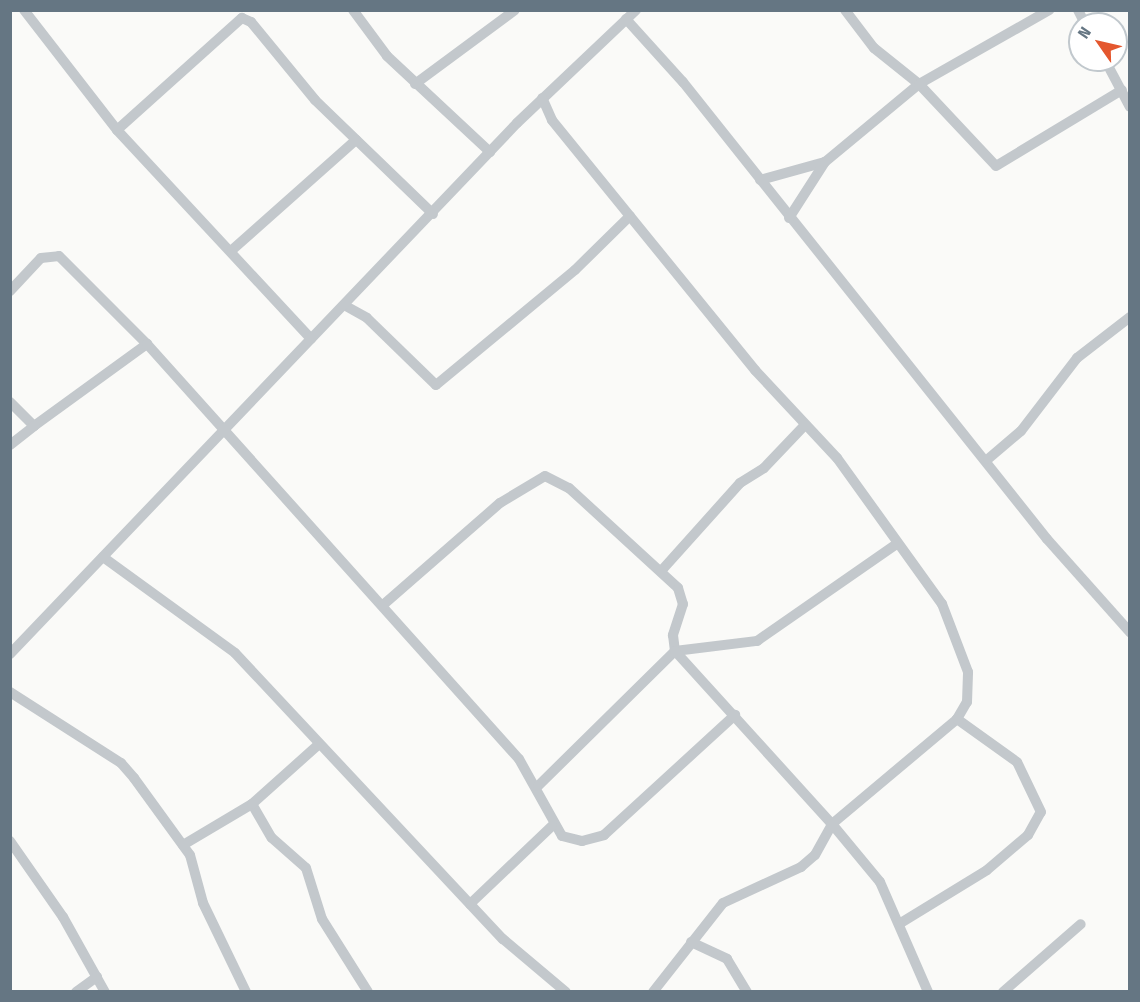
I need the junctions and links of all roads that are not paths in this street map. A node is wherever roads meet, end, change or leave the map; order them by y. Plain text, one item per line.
1 (24, 10) edge
2 (353, 10) edge
3 (515, 10) edge
4 (636, 10) edge
5 (845, 10) edge
6 (1049, 10) edge
7 (626, 19) junction
8 (1112, 72) edge
9 (415, 84) junction
10 (919, 84) junction
11 (1122, 90) junction
12 (542, 98) junction
13 (1130, 107) edge
14 (117, 129) junction
15 (356, 140) junction
16 (490, 153) junction
17 (825, 162) junction
18 (760, 180) junction
19 (433, 214) junction
20 (630, 216) junction
21 (789, 218) junction
22 (232, 250) junction
23 (10, 291) edge
24 (344, 305) junction
25 (1130, 317) edge
26 (311, 339) junction
27 (147, 344) junction
28 (10, 402) edge
29 (805, 424) junction
30 (34, 426) junction
31 (224, 427) junction
32 (10, 445) edge
33 (988, 459) junction
34 (895, 545) junction
35 (103, 557) junction
36 (662, 570) junction
37 (383, 605) junction
38 (1130, 632) edge
39 (675, 651) junction
40 (10, 654) edge
41 (10, 693) edge
42 (735, 715) junction
43 (957, 719) junction
44 (320, 744) junction
45 (538, 786) junction
46 (252, 804) junction
47 (832, 824) junction
48 (552, 826) junction
49 (10, 841) edge
50 (183, 845) junction
51 (470, 904) junction
52 (899, 924) junction
53 (1082, 924) dead end
54 (691, 942) junction
55 (97, 977) junction
56 (76, 992) edge
57 (105, 992) edge
58 (246, 992) edge
59 (368, 992) edge
60 (566, 992) edge
61 (653, 992) edge
62 (747, 992) edge
63 (928, 992) edge
64 (1003, 992) edge

1 - 14 street
2 - 9 street
3 - 9 street
4 - 7 street
5 - 10 street
6 - 10 street
7 - 12 street
7 - 18 street
8 - 11 street
9 - 16 street
10 - 11 street
10 - 17 street
11 - 13 street
12 - 16 street
12 - 20 street
14 - 15 street
14 - 22 street
15 - 19 street
15 - 22 street
16 - 19 street
17 - 18 street
17 - 21 street
18 - 21 street
19 - 24 street
20 - 24 street
20 - 29 street
21 - 33 street
22 - 26 street
23 - 27 street
24 - 26 street
25 - 33 street
26 - 31 street
27 - 30 street
27 - 31 street
28 - 30 street
29 - 34 street
29 - 36 street
30 - 32 street
31 - 35 street
31 - 37 street
33 - 38 street
34 - 39 street
34 - 43 street
35 - 40 street
35 - 44 street
36 - 37 street
36 - 39 street
37 - 45 street
39 - 42 street
39 - 45 street
41 - 50 street
42 - 47 street
42 - 48 street
43 - 47 street
43 - 52 street
44 - 46 street
44 - 51 street
45 - 48 street
46 - 50 street
46 - 59 street
47 - 52 street
47 - 54 street
48 - 51 street
49 - 55 street
50 - 58 street
51 - 60 street
52 - 63 street
53 - 64 street
54 - 61 street
54 - 62 street
55 - 56 street
55 - 57 street

